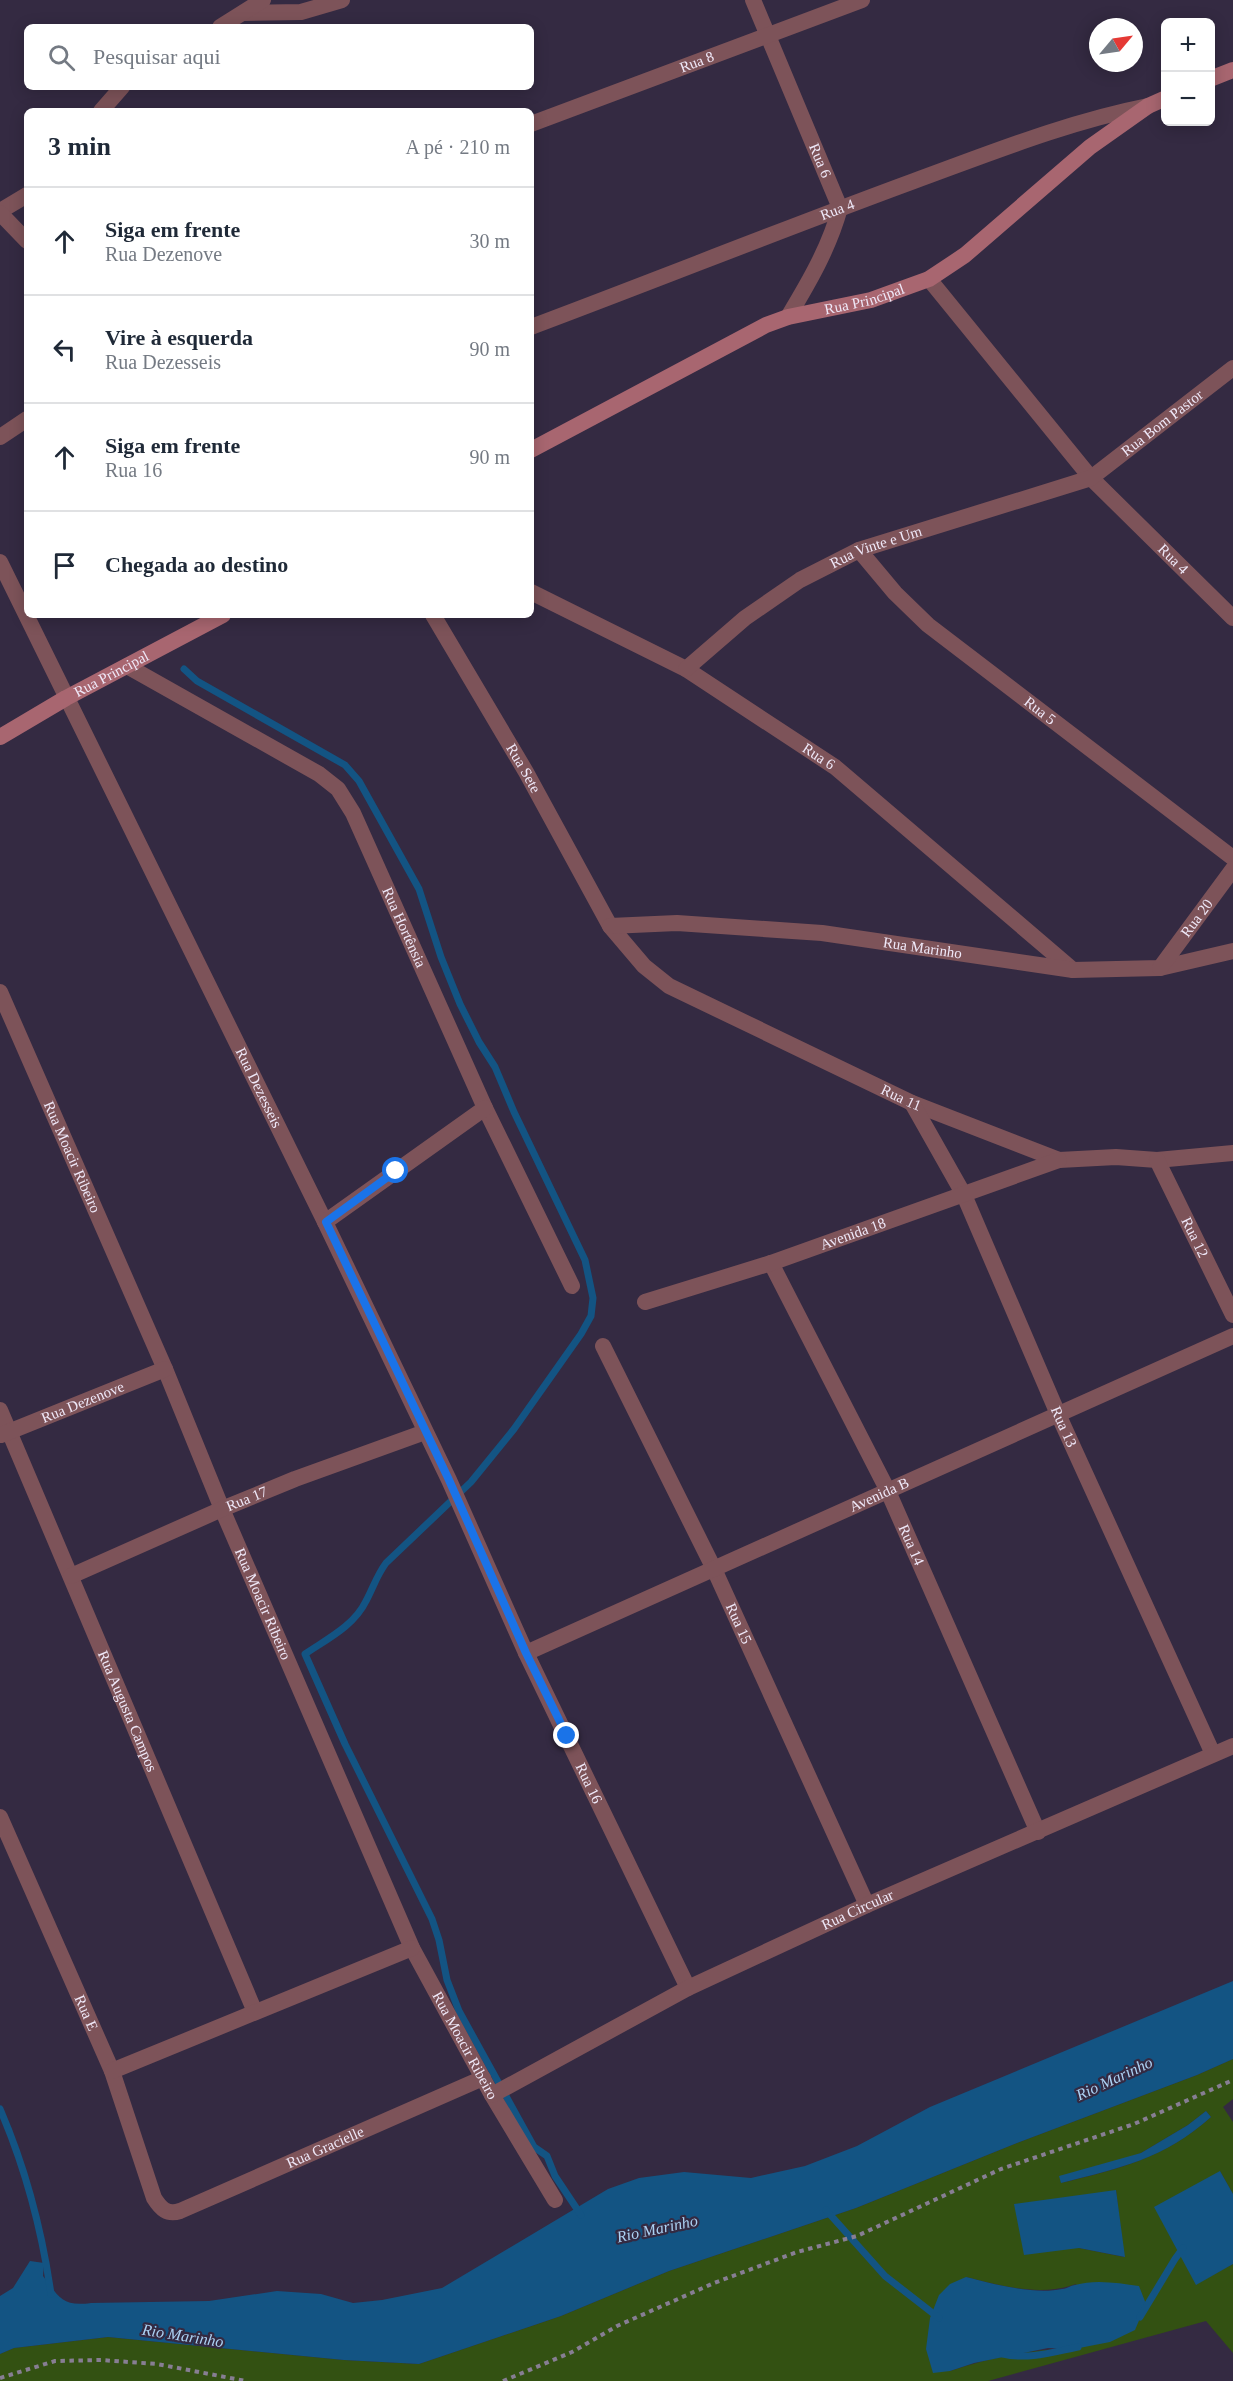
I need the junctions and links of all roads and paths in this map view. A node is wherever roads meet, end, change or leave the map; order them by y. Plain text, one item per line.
1 (263, 0) edge
2 (342, 0) edge
3 (753, 0) edge
4 (862, 0) edge
5 (243, 13) junction
6 (225, 24) edge
7 (768, 34) junction
8 (1233, 69) edge
9 (1215, 77) edge
10 (119, 90) edge
11 (1161, 100) edge
12 (1148, 106) junction
13 (104, 108) edge
14 (534, 122) edge
15 (24, 197) edge
16 (840, 208) junction
17 (0, 212) edge
18 (24, 238) edge
19 (929, 279) junction
20 (788, 317) junction
21 (534, 326) edge
22 (1233, 368) edge
23 (24, 421) edge
24 (0, 437) edge
25 (534, 448) edge
26 (1091, 478) junction
27 (859, 550) junction
28 (0, 562) edge
29 (534, 593) edge
30 (24, 611) edge
31 (27, 618) edge
32 (217, 618) edge
33 (437, 618) edge
34 (1233, 618) edge
35 (127, 666) junction
36 (686, 669) junction
37 (66, 698) junction
38 (0, 737) edge
39 (1233, 858) edge
40 (1233, 869) edge
41 (610, 926) junction
42 (1233, 951) edge
43 (1160, 968) junction
44 (1073, 970) junction
45 (0, 992) edge
46 (912, 1103) junction
47 (485, 1108) junction
48 (1233, 1153) edge
49 (1059, 1160) junction
50 (1157, 1160) junction
51 (964, 1195) junction
52 (326, 1222) junction
53 (771, 1263) junction
54 (572, 1286) dead end
55 (645, 1302) dead end
56 (1233, 1315) edge
57 (1233, 1336) edge
58 (603, 1346) dead end
59 (165, 1369) junction
60 (0, 1410) edge
61 (1058, 1414) junction
62 (425, 1432) junction
63 (5, 1433) edge
64 (449, 1480) joint
65 (887, 1489) junction
66 (222, 1509) junction
67 (714, 1569) junction
68 (71, 1576) junction
69 (526, 1653) junction
70 (1233, 1746) edge
71 (1213, 1754) junction
72 (0, 1817) edge
73 (1038, 1832) junction
74 (867, 1905) junction
75 (412, 1948) junction
76 (688, 1988) junction
77 (255, 2012) junction
78 (112, 2071) junction
79 (483, 2078) junction
80 (1233, 2080) edge
81 (502, 2090) junction
82 (555, 2200) dead end
83 (165, 2212) joint
84 (0, 2378) edge
85 (246, 2381) edge
86 (503, 2381) edge

1 - 5 street
2 - 5 street
3 - 7 street, Rua 6
4 - 7 street, Rua 8
5 - 6 street
7 - 14 street, Rua 8
7 - 16 street, Rua 6
8 - 9 main road
10 - 13 street
11 - 12 main road, Rua Principal
12 - 16 street, Rua 4
12 - 19 main road, Rua Principal
15 - 17 street
16 - 20 street
16 - 21 street, Rua 4
17 - 18 street
19 - 20 main road, Rua Principal
19 - 26 street, Rua 4
20 - 25 main road, Rua Principal
22 - 26 street, Rua Bom Pastor
23 - 24 street
26 - 27 street, Rua Vinte e Um
26 - 34 street, Rua 4
27 - 36 street, Rua Vinte e Um
27 - 39 street, Rua 5
28 - 30 street, Rua Dezesseis
29 - 36 street, Rua 6
31 - 37 street, Rua Dezesseis
32 - 35 main road, Rua Principal
33 - 41 street, Rua Sete
35 - 37 main road, Rua Principal
35 - 47 street, Rua Hortênsia
36 - 44 street, Rua 6
37 - 38 main road, Rua Principal
37 - 52 street, Rua Dezesseis
40 - 43 street, Rua 20
41 - 44 street, Rua Marinho
41 - 46 street, Rua 11
42 - 43 street, Rua Marinho
43 - 44 street, Rua Marinho
45 - 59 street, Rua Moacir Ribeiro
46 - 49 street, Rua 11
46 - 51 street, Rua 13
47 - 52 street
47 - 54 street, Rua Hortênsia
48 - 50 street, Rua 11
49 - 50 street, Rua 11
49 - 51 street, Avenida 18
50 - 56 street, Rua 12
51 - 53 street, Avenida 18
51 - 61 street, Rua 13
52 - 62 street, Rua Dezesseis
53 - 55 street, Avenida 18
53 - 65 street, Rua 14
57 - 61 street, Avenida B
58 - 67 street, Rua 15
59 - 63 street, Rua Dezenove
59 - 66 street, Rua Moacir Ribeiro
60 - 63 street, Rua Augusta Campos
61 - 65 street, Avenida B
61 - 71 street, Rua 13
62 - 64 street, Rua Dezesseis
62 - 66 street, Rua 17
63 - 68 street, Rua Augusta Campos
64 - 69 street, Rua 16
65 - 67 street, Avenida B
65 - 73 street, Rua 14
66 - 68 street, Rua 17
66 - 75 street, Rua Moacir Ribeiro
67 - 69 street, Avenida B
67 - 74 street, Rua 15
68 - 77 street, Rua Augusta Campos
69 - 76 street, Rua 16
70 - 71 street, Rua Circular
71 - 73 street, Rua Circular
72 - 78 street, Rua E
73 - 74 street, Rua Circular
74 - 76 street, Rua Circular
75 - 77 street
75 - 79 street, Rua Moacir Ribeiro
76 - 81 street, Rua Circular
77 - 78 street
78 - 83 street, Rua E
79 - 81 street, Rua Moacir Ribeiro
79 - 83 street, Rua Gracielle
80 - 86 path
81 - 82 street, Rua Moacir Ribeiro
84 - 85 path

